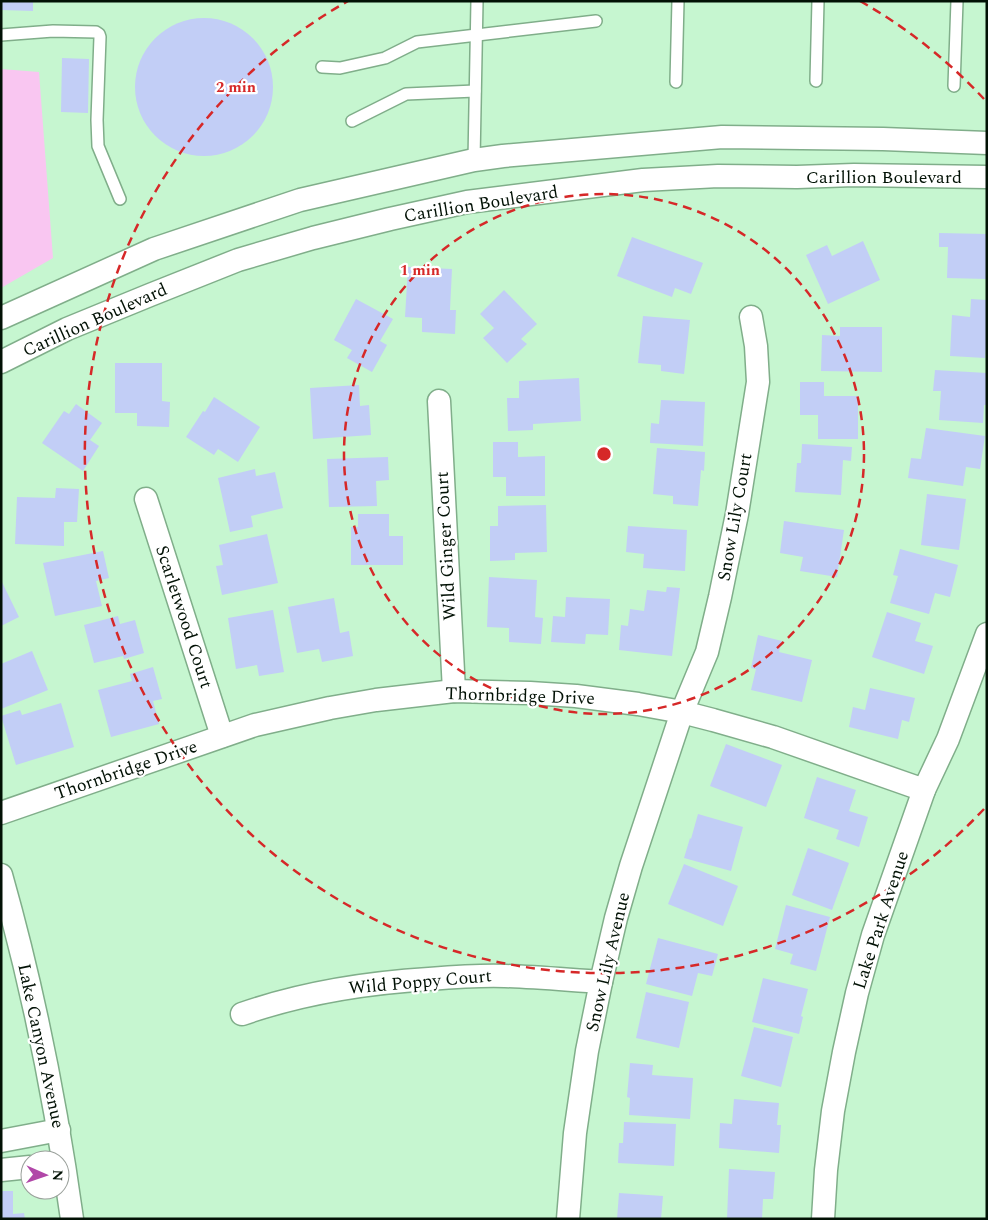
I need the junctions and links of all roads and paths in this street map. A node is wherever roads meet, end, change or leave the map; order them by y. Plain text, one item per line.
1 (477, 1) edge
2 (678, 1) edge
3 (818, 1) edge
4 (957, 1) edge
5 (596, 21) dead end
6 (476, 34) junction
7 (1, 35) edge
8 (322, 67) dead end
9 (816, 81) dead end
10 (676, 82) dead end
11 (954, 86) dead end
12 (475, 90) junction
13 (352, 121) dead end
14 (987, 143) edge
15 (474, 160) junction
16 (987, 178) edge
17 (120, 199) dead end
18 (751, 317) dead end
19 (1, 318) edge
20 (1, 362) edge
21 (439, 401) dead end
22 (146, 499) dead end
23 (987, 634) edge
24 (454, 691) junction
25 (682, 712) junction
26 (222, 736) junction
27 (924, 790) junction
28 (1, 813) edge
29 (1, 875) edge
30 (601, 982) junction
31 (242, 1014) dead end
32 (59, 1130) junction
33 (1, 1141) edge
34 (61, 1150) edge
35 (20, 1169) edge
36 (1, 1170) edge
37 (69, 1200) edge
38 (72, 1219) edge
39 (568, 1219) edge
40 (823, 1219) edge

1 - 6 lane
2 - 10 lane
3 - 9 lane
4 - 11 lane
5 - 6 lane
6 - 8 lane
6 - 12 lane
7 - 17 lane
12 - 13 lane
12 - 15 lane
14 - 15 street, Carillion Boulevard
15 - 19 street, Carillion Boulevard
16 - 20 street, Carillion Boulevard
18 - 25 street, Snow Lily Court
21 - 24 street, Wild Ginger Court
22 - 26 street, Scarletwood Court
23 - 27 street, Lake Park Avenue
24 - 25 street, Thornbridge Drive
24 - 26 street, Thornbridge Drive
25 - 27 street, Thornbridge Drive
25 - 30 street, Snow Lily Avenue
26 - 28 street, Thornbridge Drive
27 - 40 street, Lake Park Avenue
29 - 32 street, Lake Canyon Avenue
30 - 31 street, Wild Poppy Court
30 - 39 street, Snow Lily Avenue
32 - 33 street
32 - 34 street, Lake Canyon Avenue
35 - 36 street
37 - 38 street, Lake Canyon Avenue

